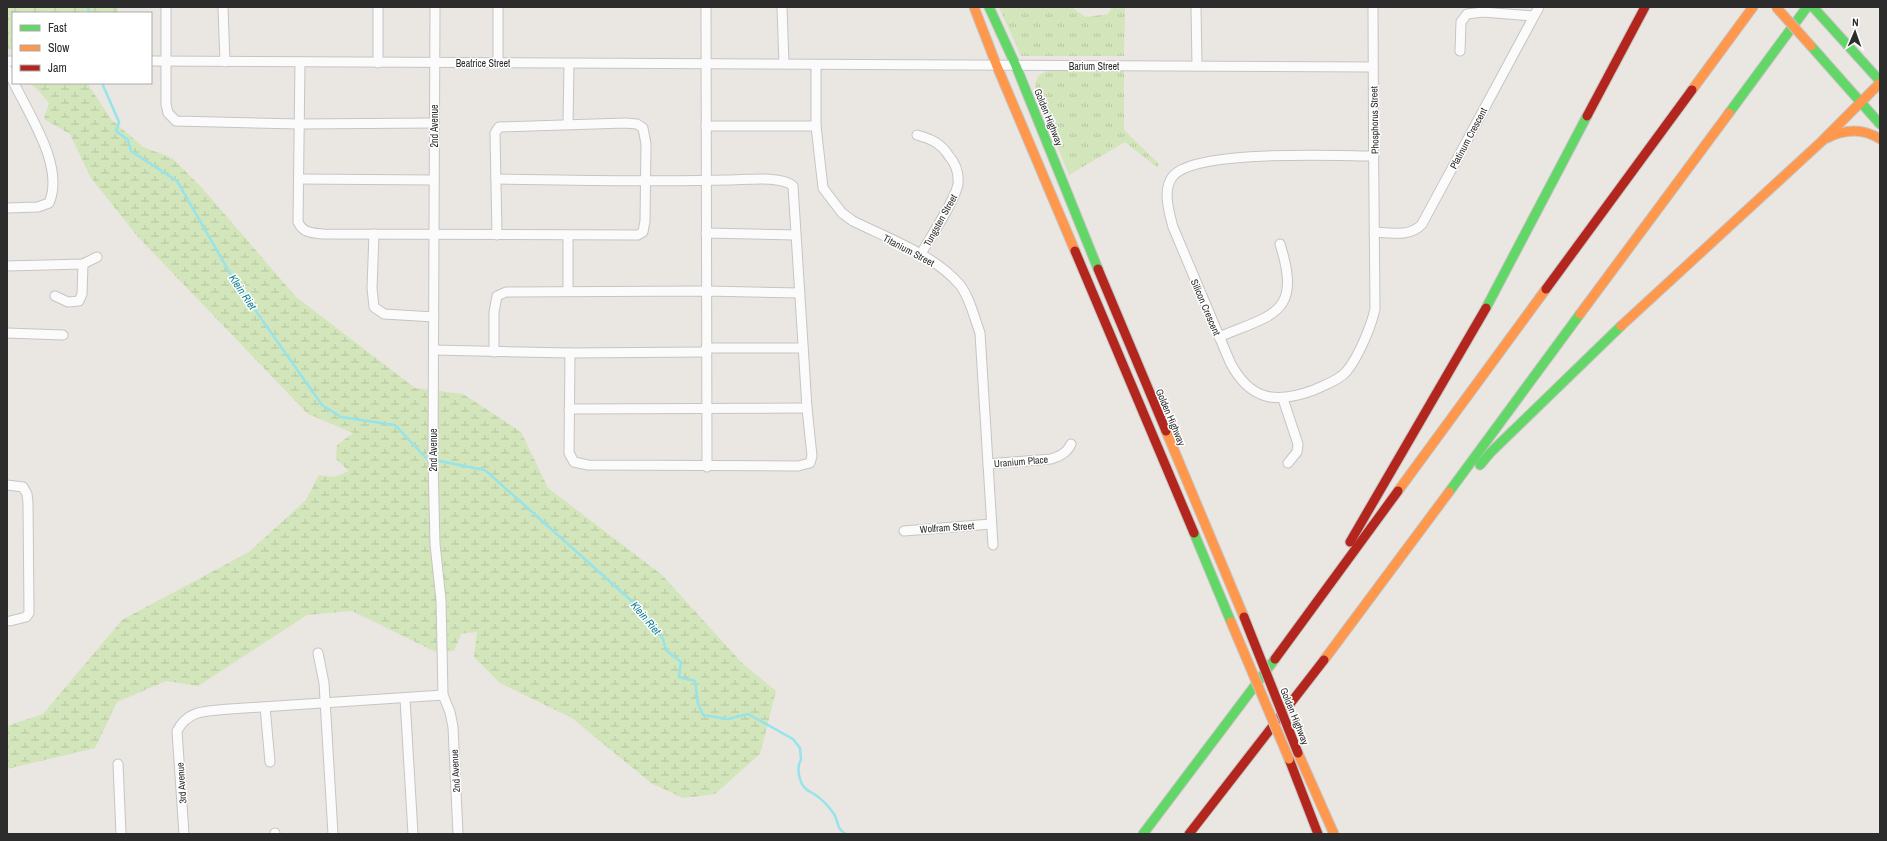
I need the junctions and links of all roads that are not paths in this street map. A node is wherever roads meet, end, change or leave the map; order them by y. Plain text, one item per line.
1 (166, 7) edge
2 (224, 7) edge
3 (378, 7) edge
4 (435, 7) edge
5 (498, 7) edge
6 (706, 7) edge
7 (782, 7) edge
8 (974, 7) edge
9 (989, 7) edge
10 (1196, 7) edge
11 (1373, 7) edge
12 (1539, 7) edge
13 (1645, 7) edge
14 (1753, 7) edge
15 (1776, 7) edge
16 (1807, 7) edge
17 (1814, 7) edge
18 (1533, 16) junction
19 (1460, 51) dead end
20 (152, 62) edge
21 (167, 62) junction
22 (226, 62) junction
23 (300, 62) junction
24 (378, 63) junction
25 (434, 63) junction
26 (498, 63) junction
27 (569, 64) junction
28 (706, 64) junction
29 (784, 64) junction
30 (996, 64) junction
31 (816, 65) junction
32 (1016, 66) junction
33 (1197, 66) junction
34 (1373, 67) junction
35 (7, 69) edge
36 (12, 80) edge
37 (1880, 82) edge
38 (14, 84) edge
39 (1861, 102) junction
40 (434, 123) junction
41 (299, 124) junction
42 (568, 124) junction
43 (1880, 124) edge
44 (706, 126) junction
45 (816, 126) junction
46 (917, 135) dead end
47 (1880, 139) edge
48 (1821, 142) junction
49 (1374, 156) junction
50 (299, 179) junction
51 (496, 179) junction
52 (434, 180) junction
53 (646, 180) junction
54 (706, 181) junction
55 (7, 208) edge
56 (1374, 232) junction
57 (706, 233) junction
58 (374, 234) junction
59 (434, 235) junction
60 (497, 235) junction
61 (795, 235) junction
62 (568, 237) junction
63 (1280, 244) dead end
64 (921, 254) junction
65 (97, 257) dead end
66 (83, 264) junction
67 (7, 266) edge
68 (568, 291) junction
69 (706, 291) junction
70 (800, 293) junction
71 (55, 296) dead end
72 (434, 317) junction
73 (7, 333) edge
74 (63, 335) dead end
75 (1219, 337) junction
76 (803, 348) junction
77 (434, 350) junction
78 (706, 350) junction
79 (494, 352) junction
80 (570, 352) junction
81 (1284, 399) junction
82 (807, 408) junction
83 (569, 410) junction
84 (706, 410) junction
85 (1071, 444) dead end
86 (1288, 463) dead end
87 (988, 464) junction
88 (707, 467) junction
89 (7, 485) edge
90 (991, 524) junction
91 (904, 531) dead end
92 (994, 546) dead end
93 (1304, 620) junction
94 (10, 621) dead end
95 (1342, 634) junction
96 (318, 653) dead end
97 (443, 695) junction
98 (405, 699) junction
99 (324, 704) junction
100 (265, 707) junction
101 (270, 762) dead end
102 (118, 764) dead end
103 (121, 834) edge
104 (184, 834) edge
105 (333, 834) edge
106 (413, 834) edge
107 (458, 834) edge
108 (1143, 834) edge
109 (1189, 834) edge
110 (1318, 834) edge
111 (1334, 834) edge

1 - 21 street
2 - 22 street
3 - 24 street
4 - 25 street, 2nd Avenue
5 - 26 street
6 - 28 street
7 - 29 street
8 - 30 main road
9 - 32 main road, Golden Highway
10 - 33 street
11 - 34 street, Phosphorus Street
12 - 18 street, Platinum Crescent
13 - 93 main road
14 - 93 main road
15 - 39 main road, bridge
16 - 95 main road
17 - 37 main road
18 - 19 street
18 - 56 street, Platinum Crescent
20 - 21 street, Beatrice Street
21 - 22 street, Beatrice Street
21 - 41 street
22 - 23 street, Beatrice Street
23 - 24 street, Beatrice Street
23 - 41 street
24 - 25 street, Beatrice Street
25 - 26 street, Beatrice Street
25 - 40 street, 2nd Avenue
26 - 27 street, Beatrice Street
27 - 28 street, Beatrice Street
27 - 42 street
28 - 29 street, Beatrice Street
28 - 44 street
29 - 31 street, Beatrice Street
30 - 31 street, Barium Street
30 - 32 street, Barium Street
30 - 110 main road, bridge
31 - 45 street, Titanium Street
32 - 33 street, Barium Street
32 - 111 main road, Golden Highway, bridge
33 - 34 street, Barium Street
34 - 49 street, Phosphorus Street
35 - 36 street
37 - 39 main road
38 - 55 street
39 - 43 main road
39 - 48 main road
40 - 41 street
40 - 52 street, 2nd Avenue
41 - 50 street
42 - 51 street
42 - 53 street
44 - 45 street
44 - 54 street
45 - 64 street, Titanium Street
46 - 64 street, Tungsten Street
47 - 48 main road
48 - 95 main road
49 - 56 street, Phosphorus Street
49 - 75 street, Silicon Crescent
50 - 52 street
50 - 58 street
51 - 53 street
51 - 60 street
52 - 59 street, 2nd Avenue
53 - 54 street
53 - 62 street
54 - 57 street
54 - 61 street
56 - 81 street, Silicon Crescent
57 - 61 street
57 - 69 street
58 - 59 street
58 - 72 street
59 - 60 street
59 - 72 street, 2nd Avenue
60 - 62 street
61 - 70 street
62 - 68 street
63 - 75 street
64 - 87 street, Titanium Street
65 - 66 street
66 - 67 street
66 - 71 street
68 - 69 street
68 - 79 street
69 - 70 street
69 - 78 street
70 - 76 street
72 - 77 street, 2nd Avenue
73 - 74 street
75 - 81 street, Silicon Crescent
76 - 78 street
76 - 82 street
77 - 79 street
77 - 97 street, 2nd Avenue
78 - 80 street
78 - 84 street
79 - 80 street
80 - 83 street
81 - 86 street
82 - 84 street
82 - 88 street
83 - 84 street
83 - 88 street
84 - 88 street
85 - 87 street, Uranium Place
87 - 90 street, Titanium Street
89 - 94 street
90 - 91 street, Wolfram Street
90 - 92 street, Titanium Street
93 - 108 main road
95 - 109 main road
96 - 99 street
97 - 98 street
97 - 107 street, 2nd Avenue
98 - 99 street
98 - 106 street
99 - 100 street
99 - 105 street
100 - 101 street
100 - 104 street, 3rd Avenue
102 - 103 street

